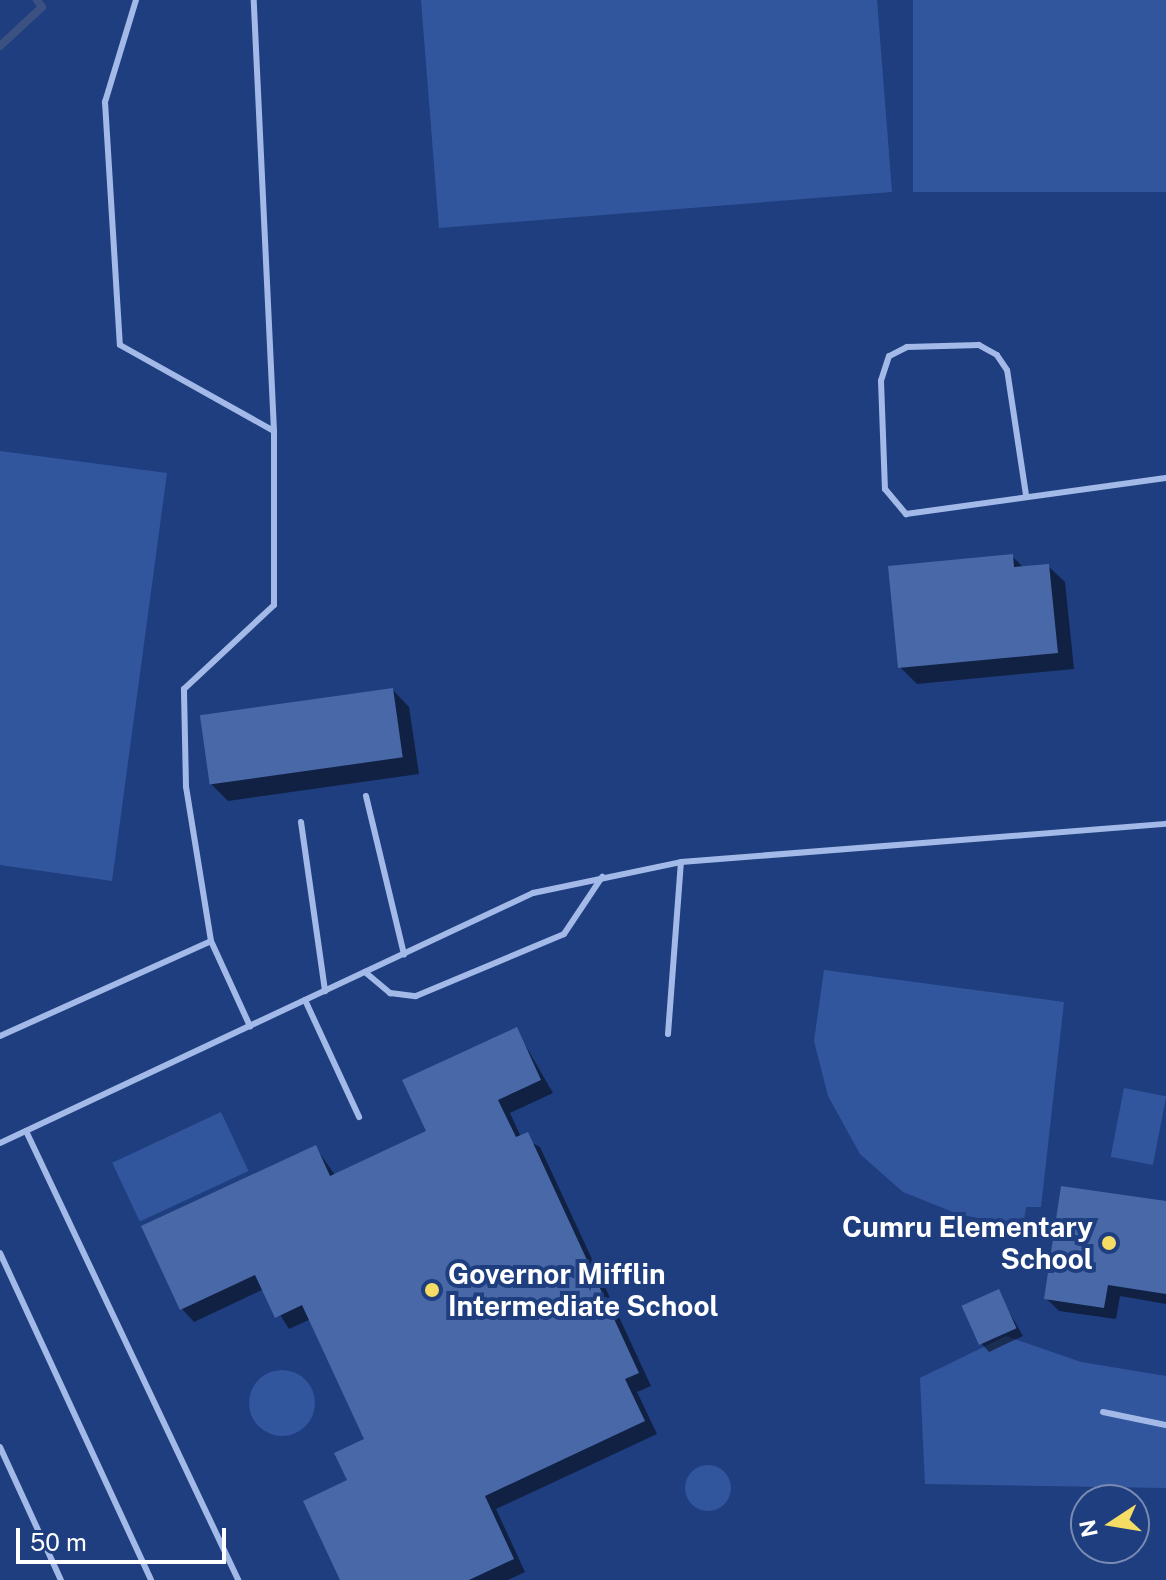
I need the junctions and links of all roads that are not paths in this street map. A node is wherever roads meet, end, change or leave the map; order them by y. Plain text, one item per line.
1 (136, 0) edge
2 (254, 0) edge
3 (274, 431) junction
4 (1166, 478) edge
5 (1026, 495) junction
6 (366, 796) dead end
7 (301, 822) dead end
8 (1166, 824) edge
9 (681, 862) junction
10 (602, 877) junction
11 (211, 941) junction
12 (404, 954) junction
13 (365, 972) junction
14 (325, 991) junction
15 (305, 1000) junction
16 (250, 1026) junction
17 (668, 1034) dead end
18 (0, 1036) edge
19 (359, 1117) dead end
20 (26, 1131) junction
21 (0, 1143) edge
22 (0, 1253) edge
23 (1103, 1412) dead end
24 (1166, 1425) edge
25 (0, 1447) edge
26 (61, 1580) edge
27 (151, 1580) edge
28 (238, 1580) edge

1 - 3 lane
2 - 3 lane
3 - 11 lane
4 - 5 lane
5 - 5 lane
6 - 12 lane
7 - 14 lane
8 - 9 lane
9 - 10 lane
9 - 17 lane
10 - 12 lane
10 - 13 lane
11 - 16 lane
11 - 18 lane
12 - 13 lane
13 - 14 lane
14 - 15 lane
15 - 16 lane
15 - 19 lane
16 - 20 lane
20 - 21 lane
20 - 28 lane
22 - 27 lane
23 - 24 lane
25 - 26 lane

